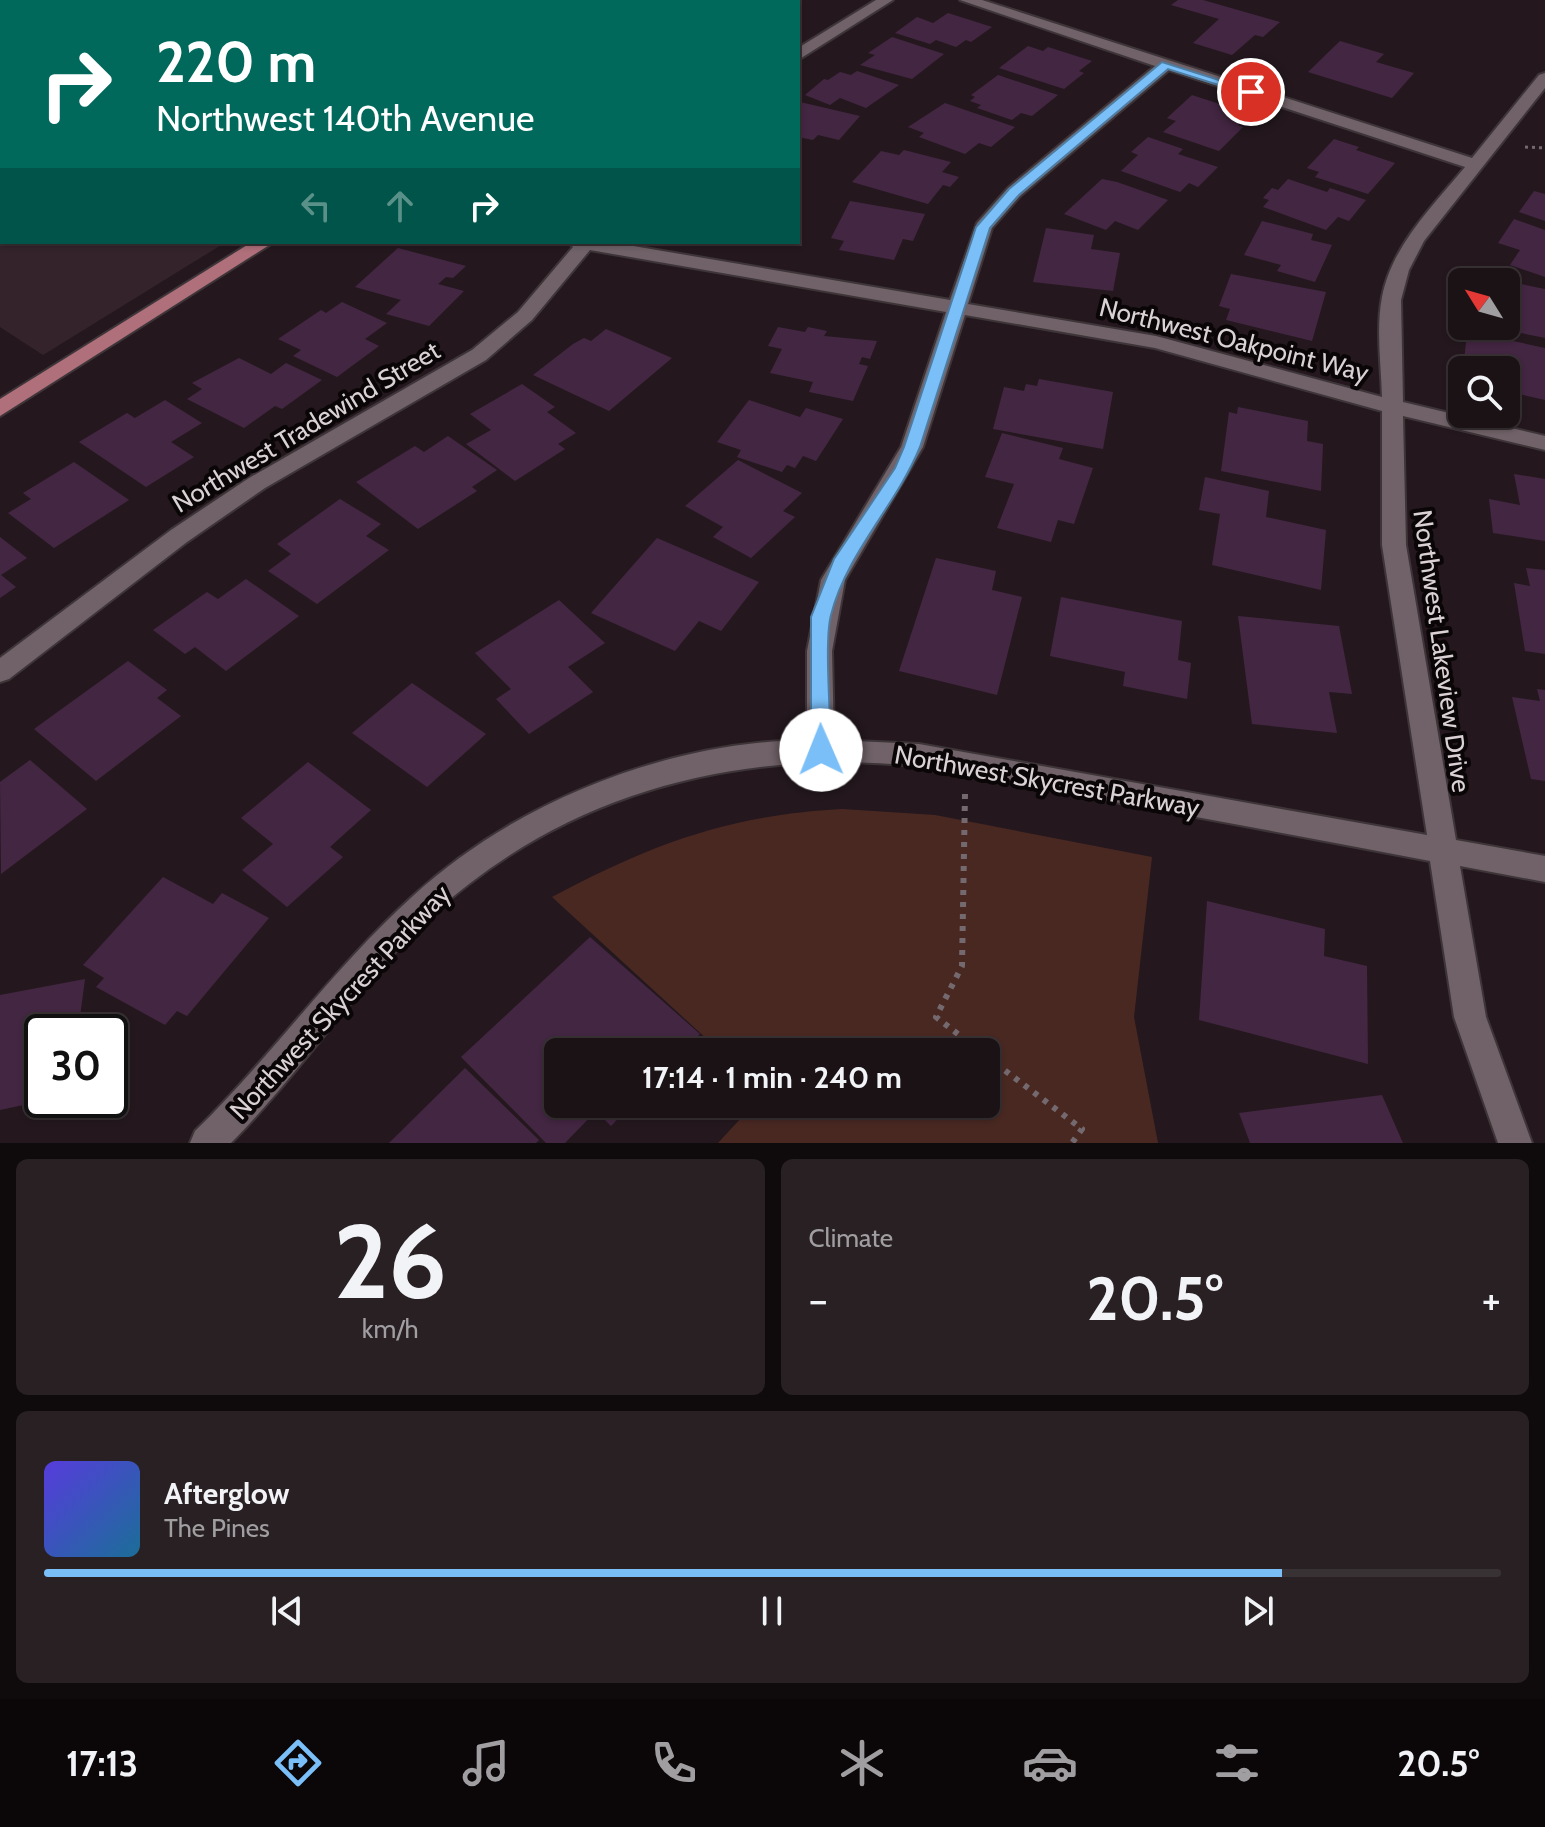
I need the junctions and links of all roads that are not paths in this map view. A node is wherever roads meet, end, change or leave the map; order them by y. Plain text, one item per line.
1 (886, 0) edge
2 (967, 0) edge
3 (800, 54) edge
4 (1167, 64) junction
5 (1545, 78) edge
6 (1477, 165) junction
7 (262, 244) edge
8 (582, 244) edge
9 (589, 244) edge
10 (957, 306) junction
11 (1393, 407) junction
12 (0, 409) edge
13 (1545, 443) edge
14 (0, 672) edge
15 (821, 750) junction
16 (1442, 851) junction
17 (1545, 869) edge
18 (207, 1143) edge
19 (1515, 1143) edge

1 - 3 street
2 - 4 street
4 - 6 street
4 - 10 street
5 - 6 street, Northwest Lakeview Drive
6 - 11 street, Northwest Lakeview Drive
7 - 12 main road
8 - 14 street, Northwest Tradewind Street
9 - 10 street, Northwest Oakpoint Way
10 - 11 street, Northwest Oakpoint Way
10 - 15 street
11 - 13 street, Northwest Oakpoint Way
11 - 16 street, Northwest Lakeview Drive
15 - 16 street, Northwest Skycrest Parkway
15 - 18 street, Northwest Skycrest Parkway
16 - 17 street, Northwest Skycrest Parkway
16 - 19 street, Northwest Lakeview Drive

